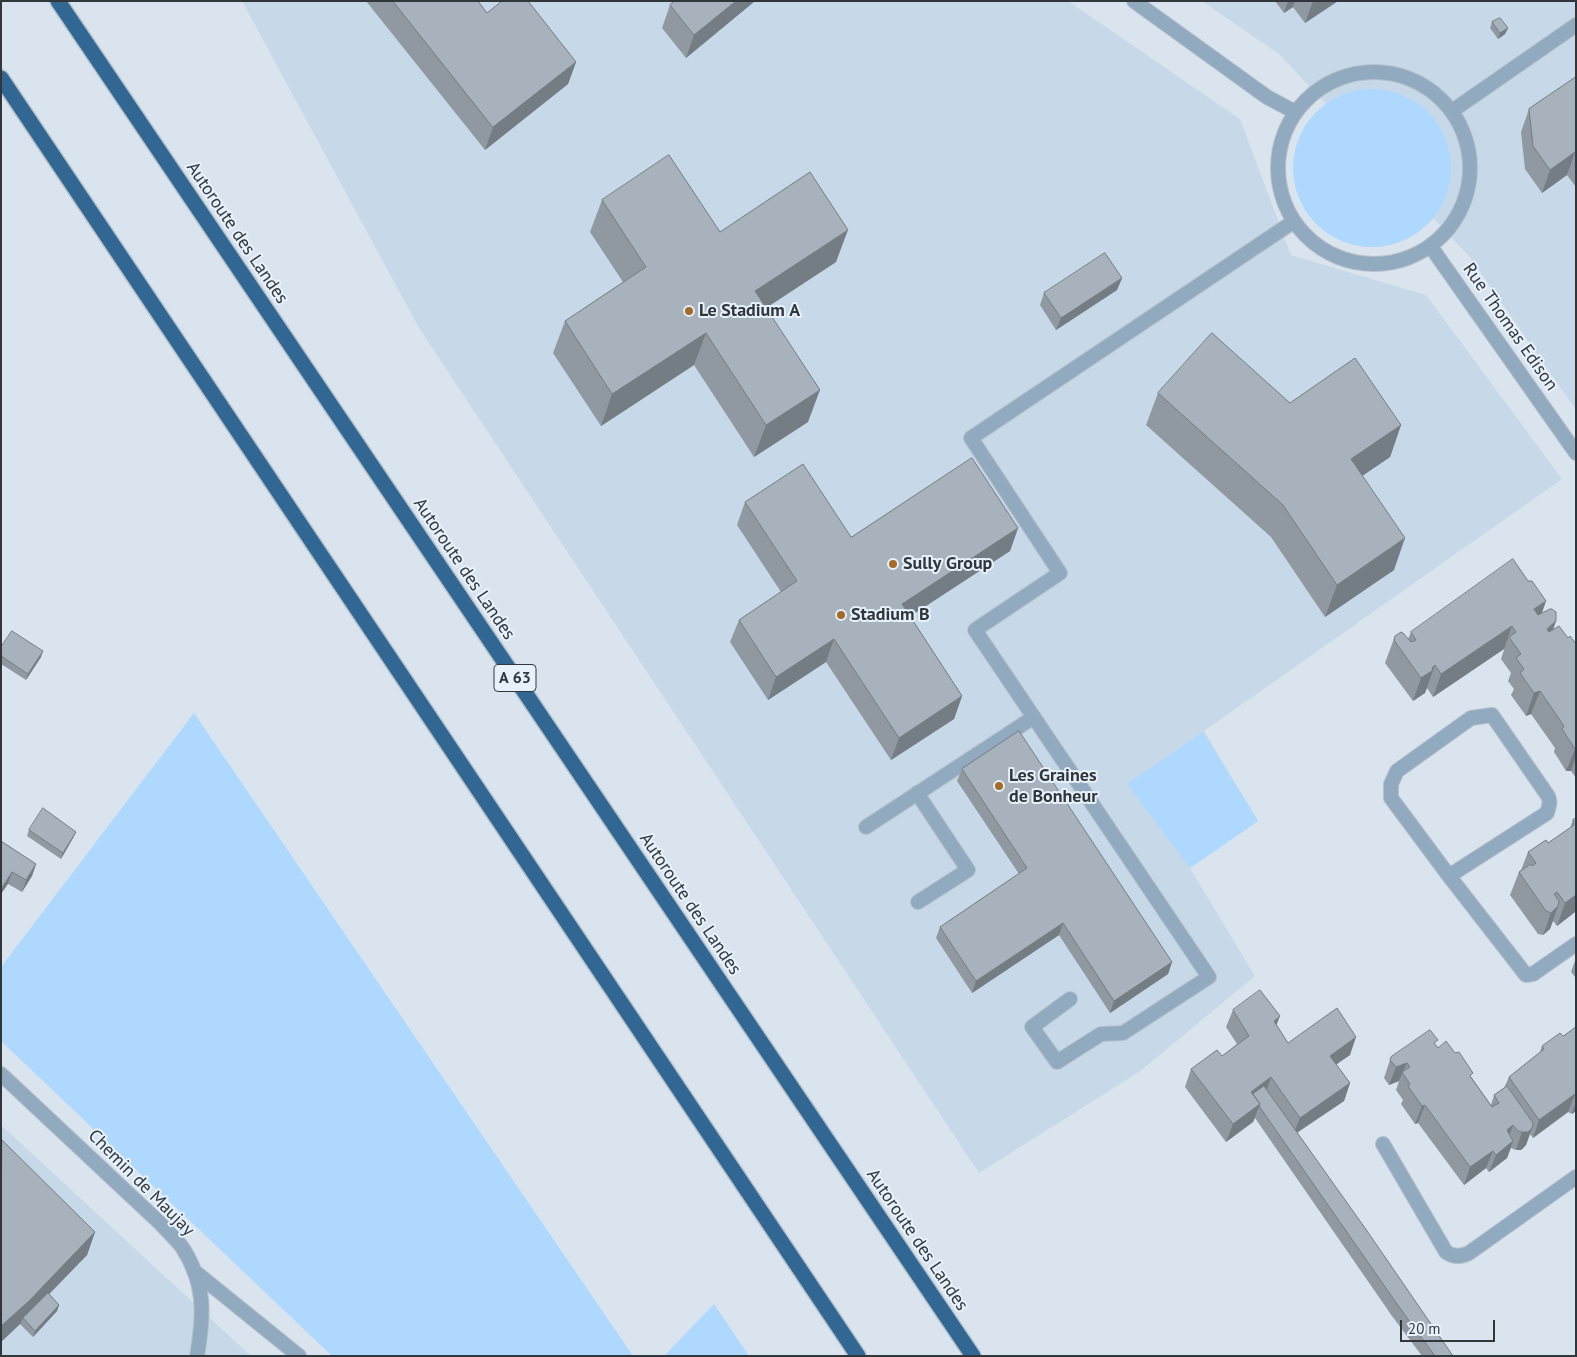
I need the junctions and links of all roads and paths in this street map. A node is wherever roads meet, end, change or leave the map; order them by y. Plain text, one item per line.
1 (58, 1) edge
2 (1134, 1) edge
3 (1576, 25) edge
4 (1, 78) edge
5 (1452, 111) junction
6 (1295, 112) junction
7 (1293, 222) junction
8 (1431, 247) junction
9 (1576, 453) edge
10 (1034, 717) junction
11 (917, 793) junction
12 (866, 827) dead end
13 (1449, 876) junction
14 (918, 902) dead end
15 (1576, 944) edge
16 (1070, 999) dead end
17 (1, 1074) edge
18 (1383, 1144) dead end
19 (1576, 1178) edge
20 (194, 1271) junction
21 (197, 1356) edge
22 (299, 1356) edge
23 (858, 1356) edge
24 (973, 1356) edge

1 - 24 highway, Autoroute des Landes / A 63
2 - 6 street
3 - 5 street
4 - 23 highway
5 - 6 street
5 - 8 street
6 - 7 street
7 - 8 street
7 - 10 street
8 - 9 street, Rue Thomas Edison
10 - 11 street
10 - 16 street
11 - 12 street
11 - 14 street
13 - 13 street
13 - 15 street
17 - 20 street, Chemin de Maujay
18 - 19 street
20 - 21 street
20 - 22 street, Chemin de Maujay

